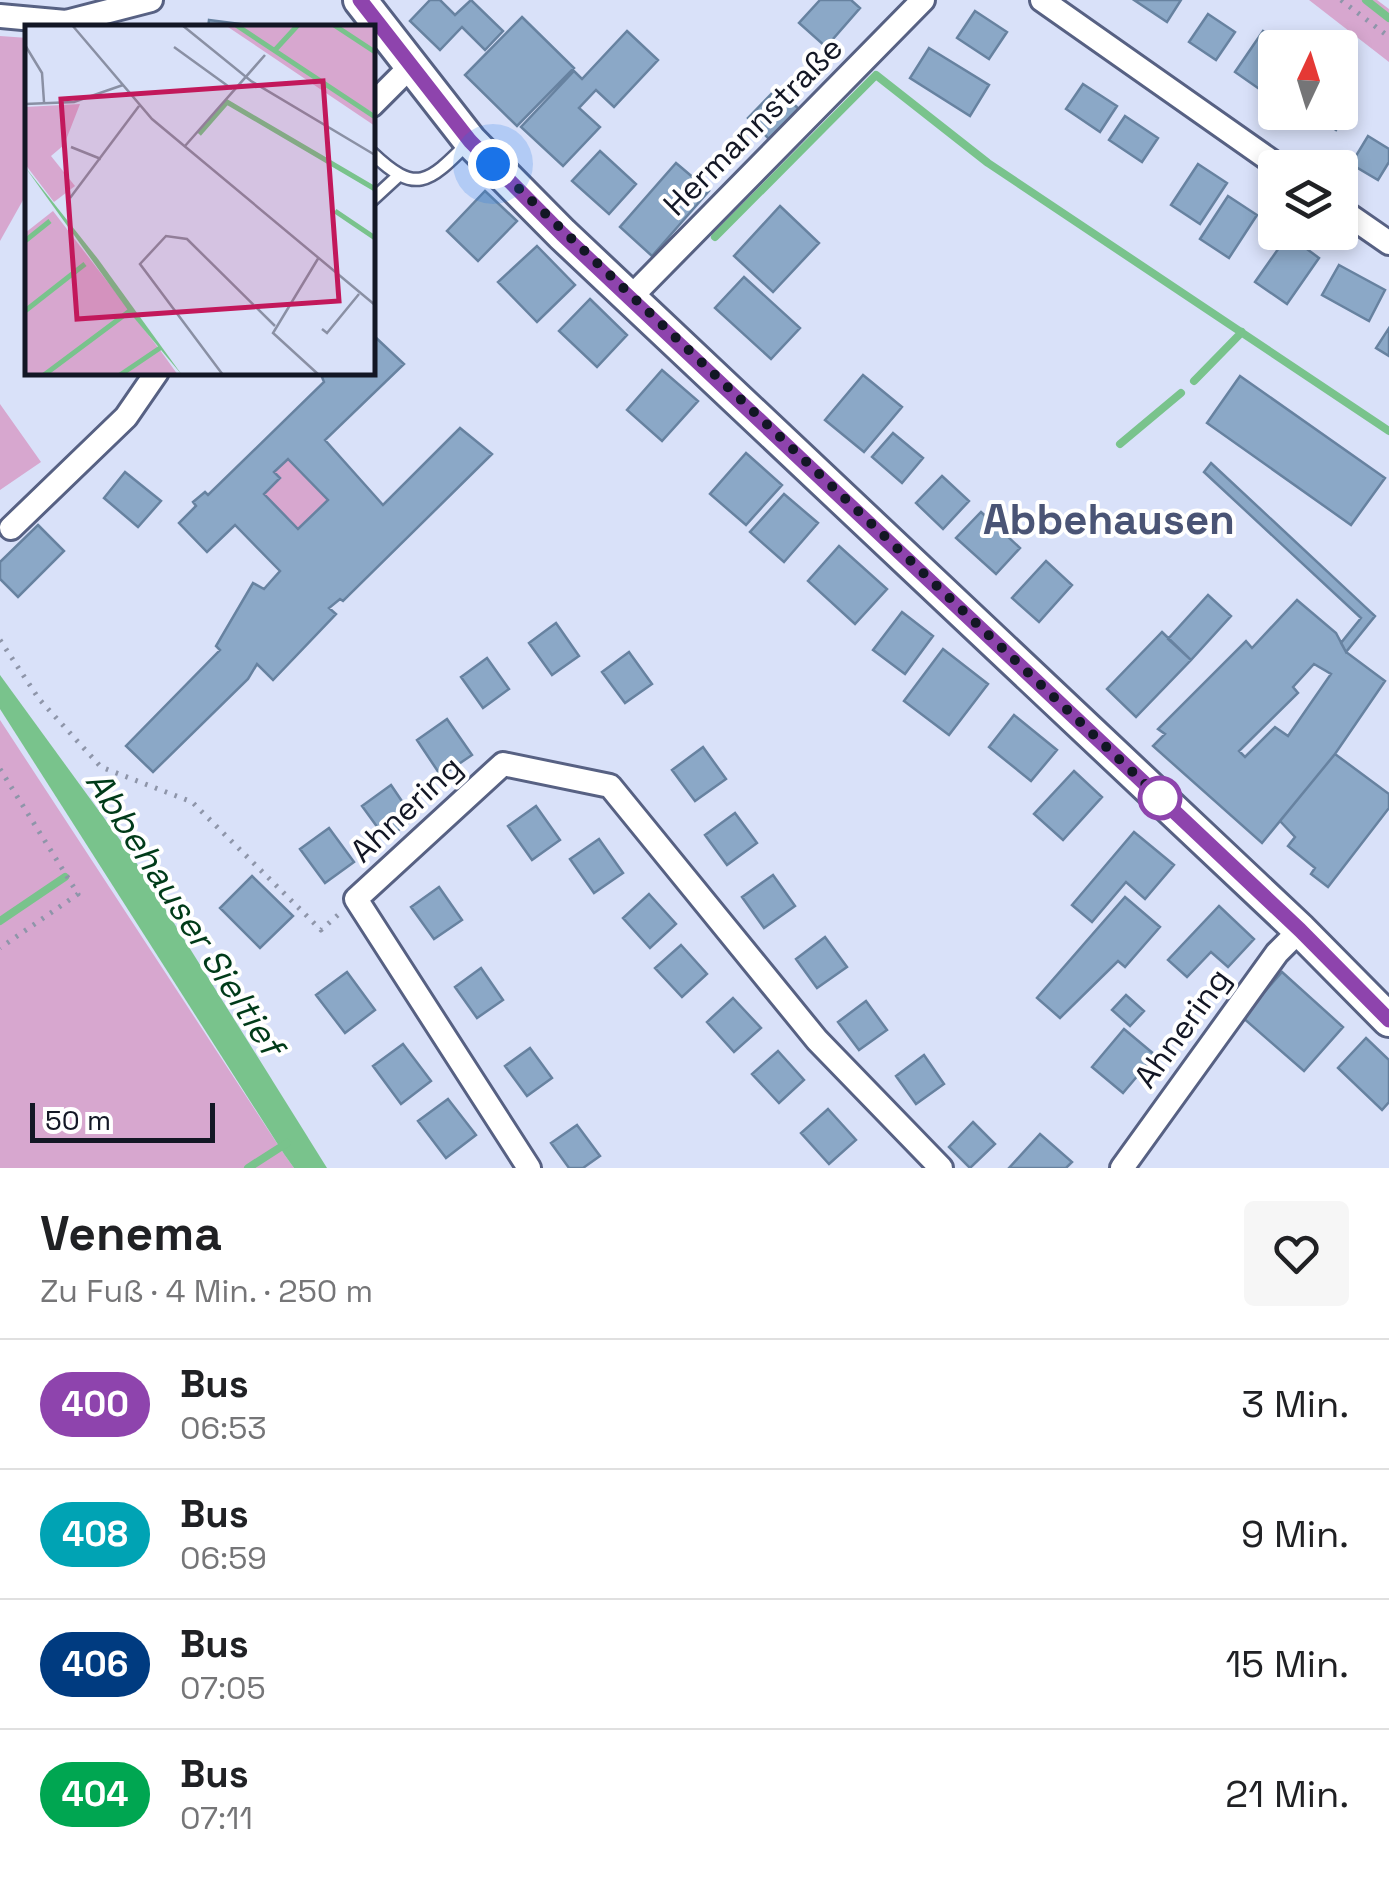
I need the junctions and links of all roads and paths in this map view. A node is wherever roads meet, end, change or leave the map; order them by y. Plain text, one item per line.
1 (151, 0) edge
2 (360, 0) edge
3 (1042, 0) edge
4 (1341, 0) edge
5 (908, 4) edge
6 (0, 16) edge
7 (1389, 37) edge
8 (409, 68) junction
9 (375, 103) edge
10 (470, 141) junction
11 (1258, 152) edge
12 (375, 156) edge
13 (397, 177) junction
14 (375, 197) edge
15 (1358, 222) edge
16 (1389, 244) edge
17 (630, 298) junction
18 (156, 375) edge
19 (11, 528) dead end
20 (0, 640) edge
21 (0, 769) edge
22 (356, 900) junction
23 (1300, 930) junction
24 (0, 948) edge
25 (1389, 1020) edge
26 (529, 1168) edge
27 (941, 1168) edge
28 (1122, 1168) edge

1 - 6 street
2 - 8 main road
3 - 11 street
4 - 7 path
5 - 17 street, Hermannstraße
8 - 9 street
8 - 10 main road
10 - 13 lane
10 - 17 main road
12 - 13 lane
13 - 14 lane
15 - 16 street
17 - 23 main road
18 - 19 street
20 - 22 path
21 - 24 path
22 - 26 street, Ahnering
22 - 27 street, Ahnering
23 - 25 main road
23 - 28 street, Ahnering

